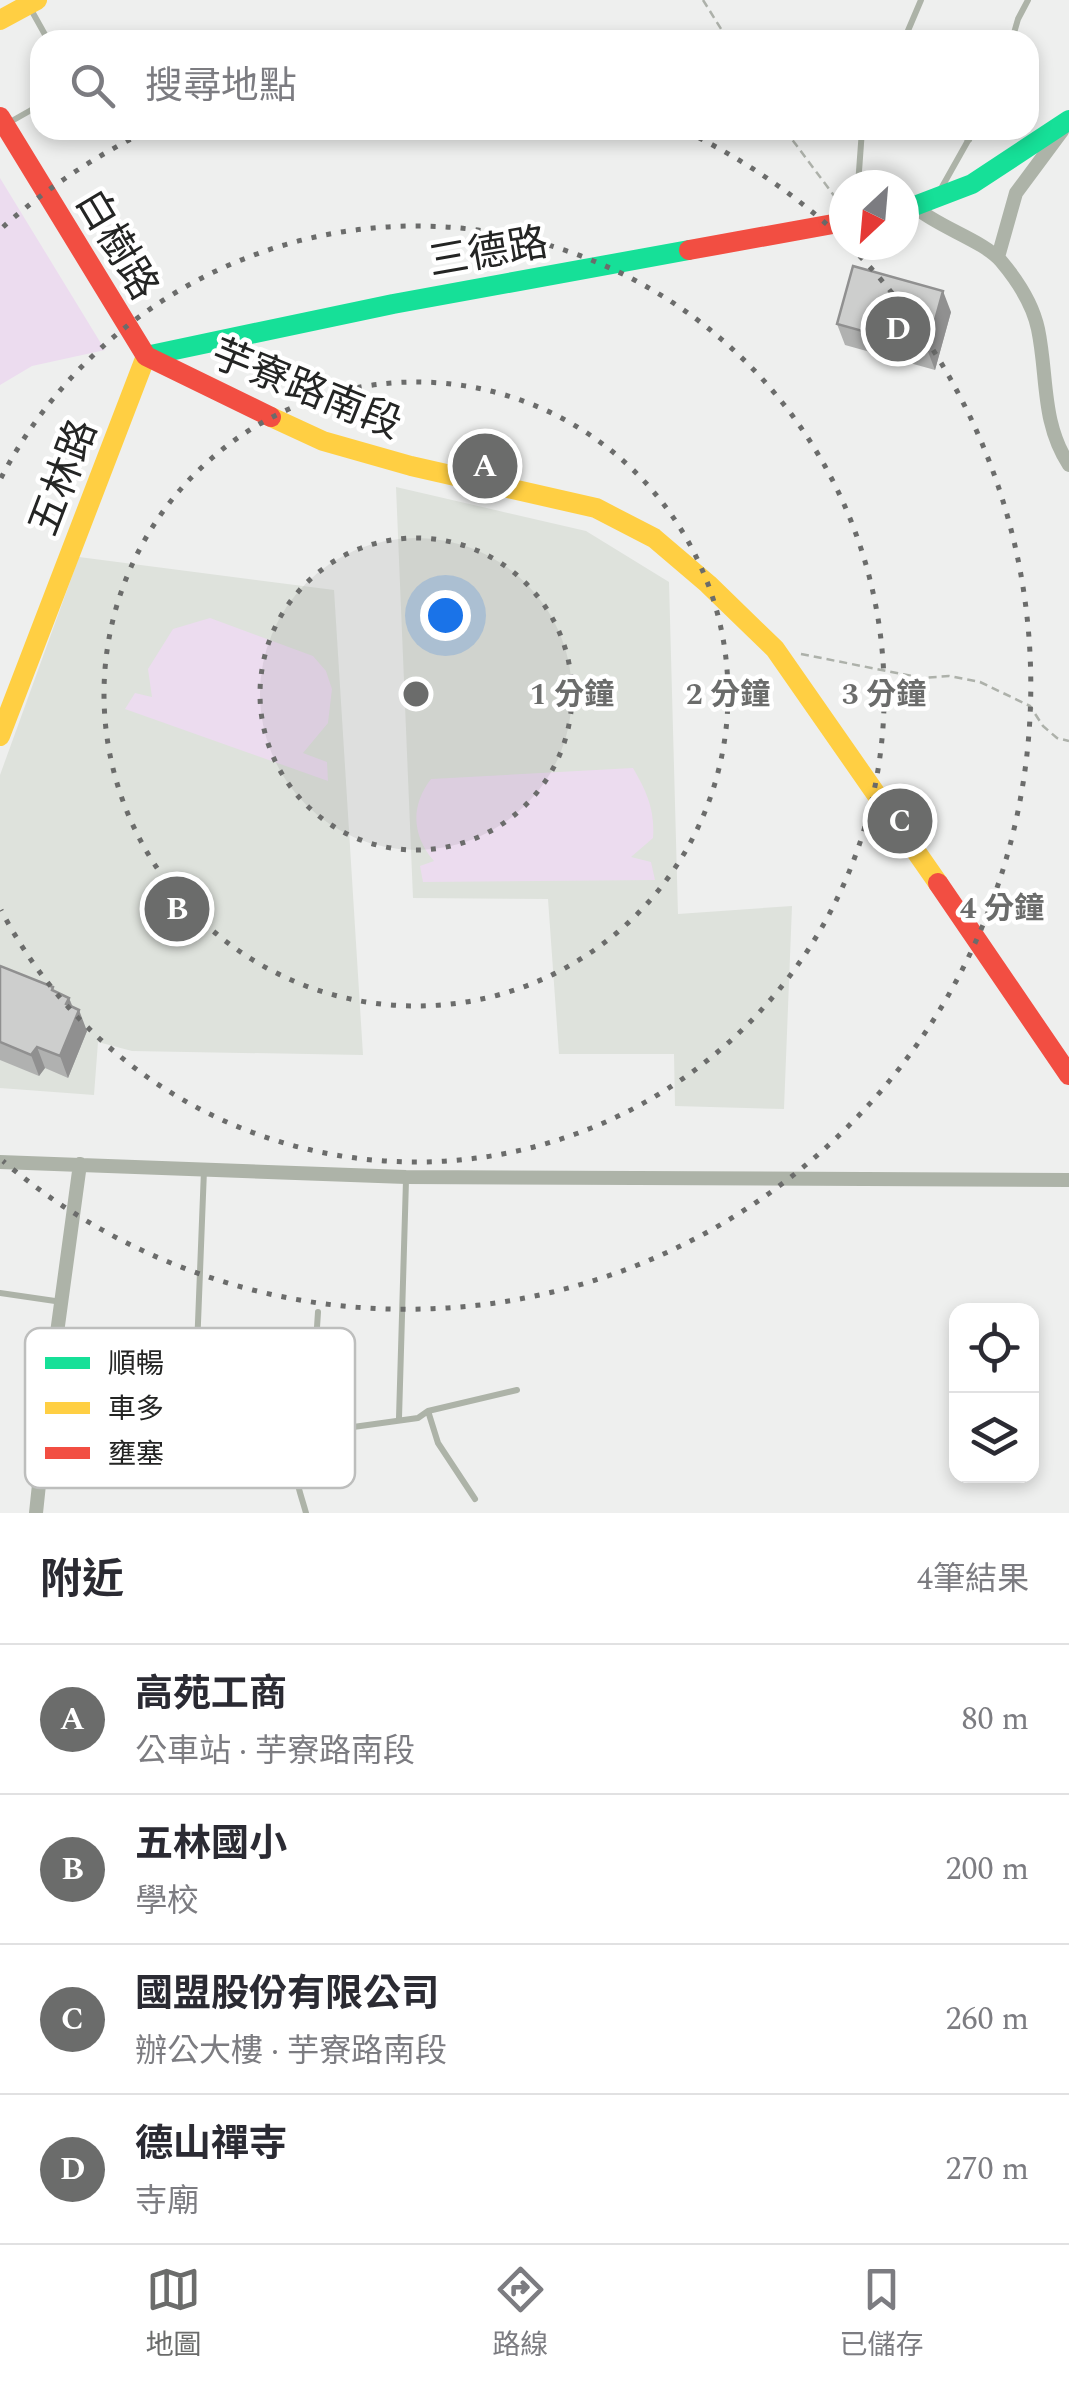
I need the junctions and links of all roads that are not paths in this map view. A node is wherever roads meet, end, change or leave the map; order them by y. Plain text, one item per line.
1 (922, 0) edge
2 (1028, 0) edge
3 (32, 3) edge
4 (0, 20) edge
5 (44, 30) edge
6 (908, 30) edge
7 (1015, 30) edge
8 (30, 109) edge
9 (2, 121) edge
10 (1069, 122) edge
11 (861, 140) edge
12 (969, 140) edge
13 (859, 170) edge
14 (919, 204) edge
15 (919, 206) edge
16 (919, 209) edge
17 (829, 225) edge
18 (998, 257) junction
19 (146, 356) junction
20 (1069, 464) edge
21 (0, 736) edge
22 (1069, 1075) edge
23 (0, 1162) edge
24 (80, 1164) junction
25 (204, 1168) junction
26 (406, 1177) junction
27 (1069, 1180) edge
28 (0, 1293) edge
29 (62, 1302) junction
30 (318, 1312) dead end
31 (58, 1328) edge
32 (197, 1328) edge
33 (317, 1328) edge
34 (517, 1390) dead end
35 (428, 1411) junction
36 (399, 1418) junction
37 (355, 1425) edge
38 (39, 1488) edge
39 (299, 1488) edge
40 (476, 1499) dead end
41 (36, 1513) edge
42 (306, 1513) edge

1 - 6 lane
2 - 7 lane
3 - 4 street
3 - 5 lane
8 - 9 lane
9 - 19 street, 白樹路
10 - 15 street
10 - 18 street
11 - 13 lane
12 - 14 lane
16 - 18 street
17 - 19 street, 三德路
18 - 20 street
19 - 21 street, 五林路
19 - 22 street, 芋寮路南段
23 - 24 street
24 - 25 street
24 - 29 street
25 - 26 street
25 - 32 lane
26 - 27 street
26 - 36 lane
28 - 29 lane
29 - 31 street
30 - 33 lane
34 - 35 lane
35 - 36 lane
35 - 40 lane
36 - 37 lane
38 - 41 street
39 - 42 lane

